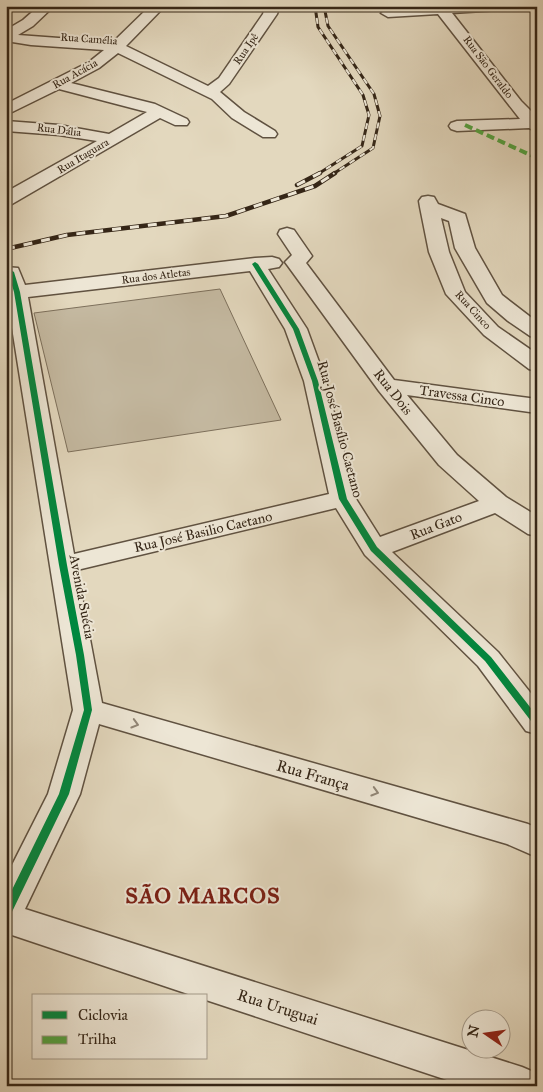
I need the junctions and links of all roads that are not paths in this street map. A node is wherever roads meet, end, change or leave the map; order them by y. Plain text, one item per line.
1 (47, 6) edge
2 (158, 6) edge
3 (273, 6) edge
4 (499, 6) edge
5 (442, 8) edge
6 (388, 13) dead end
7 (7, 34) edge
8 (120, 44) junction
9 (58, 84) junction
10 (214, 93) junction
11 (6, 110) edge
12 (159, 112) junction
13 (181, 122) dead end
14 (536, 124) edge
15 (6, 126) edge
16 (457, 126) dead end
17 (269, 134) dead end
18 (111, 139) junction
19 (6, 200) edge
20 (287, 234) dead end
21 (295, 262) junction
22 (255, 264) junction
23 (14, 282) joint
24 (537, 316) edge
25 (515, 317) junction
26 (491, 331) junction
27 (537, 332) edge
28 (537, 364) edge
29 (387, 386) junction
30 (537, 406) edge
31 (343, 499) junction
32 (497, 503) junction
33 (537, 528) edge
34 (374, 549) junction
35 (63, 565) junction
36 (88, 710) junction
37 (537, 723) edge
38 (537, 843) edge
39 (6, 913) edge
40 (6, 918) edge
41 (522, 1086) edge

1 - 7 street
2 - 8 street, Rua Acácia
3 - 10 street, Rua Ipê
4 - 5 street
5 - 6 street
5 - 14 street, Rua São Geraldo
7 - 8 street, Rua Camélia
8 - 9 street, Rua Acácia
8 - 10 street, Rua Camélia
9 - 11 street, Rua Acácia
9 - 12 street
10 - 17 street
12 - 13 street
12 - 18 street, Rua Itaguara
14 - 16 street
15 - 18 street, Rua Dália
18 - 19 street, Rua Itaguara
20 - 21 street
21 - 22 street, Rua dos Atletas
21 - 29 street, Rua Dois
22 - 23 street, Rua dos Atletas
22 - 31 street, Rua José Basílio Caetano
23 - 35 street, Avenida Suécia
24 - 25 street
25 - 26 street
25 - 26 street, Rua Cinco
25 - 27 street, Rua Cinco
26 - 28 street, Rua Cinco
29 - 30 street, Travessa Cinco
29 - 32 street, Rua Dois
31 - 34 street, Rua José Basílio Caetano
31 - 35 street, Rua José Basilio Caetano
32 - 33 street, Rua Dois
32 - 34 street, Rua Gato
34 - 37 street, Rua José Basílio Caetano
35 - 36 street, Avenida Suécia
36 -> 38 street, Rua França
36 - 39 street, Avenida Suécia
40 - 41 street, Rua Uruguai

